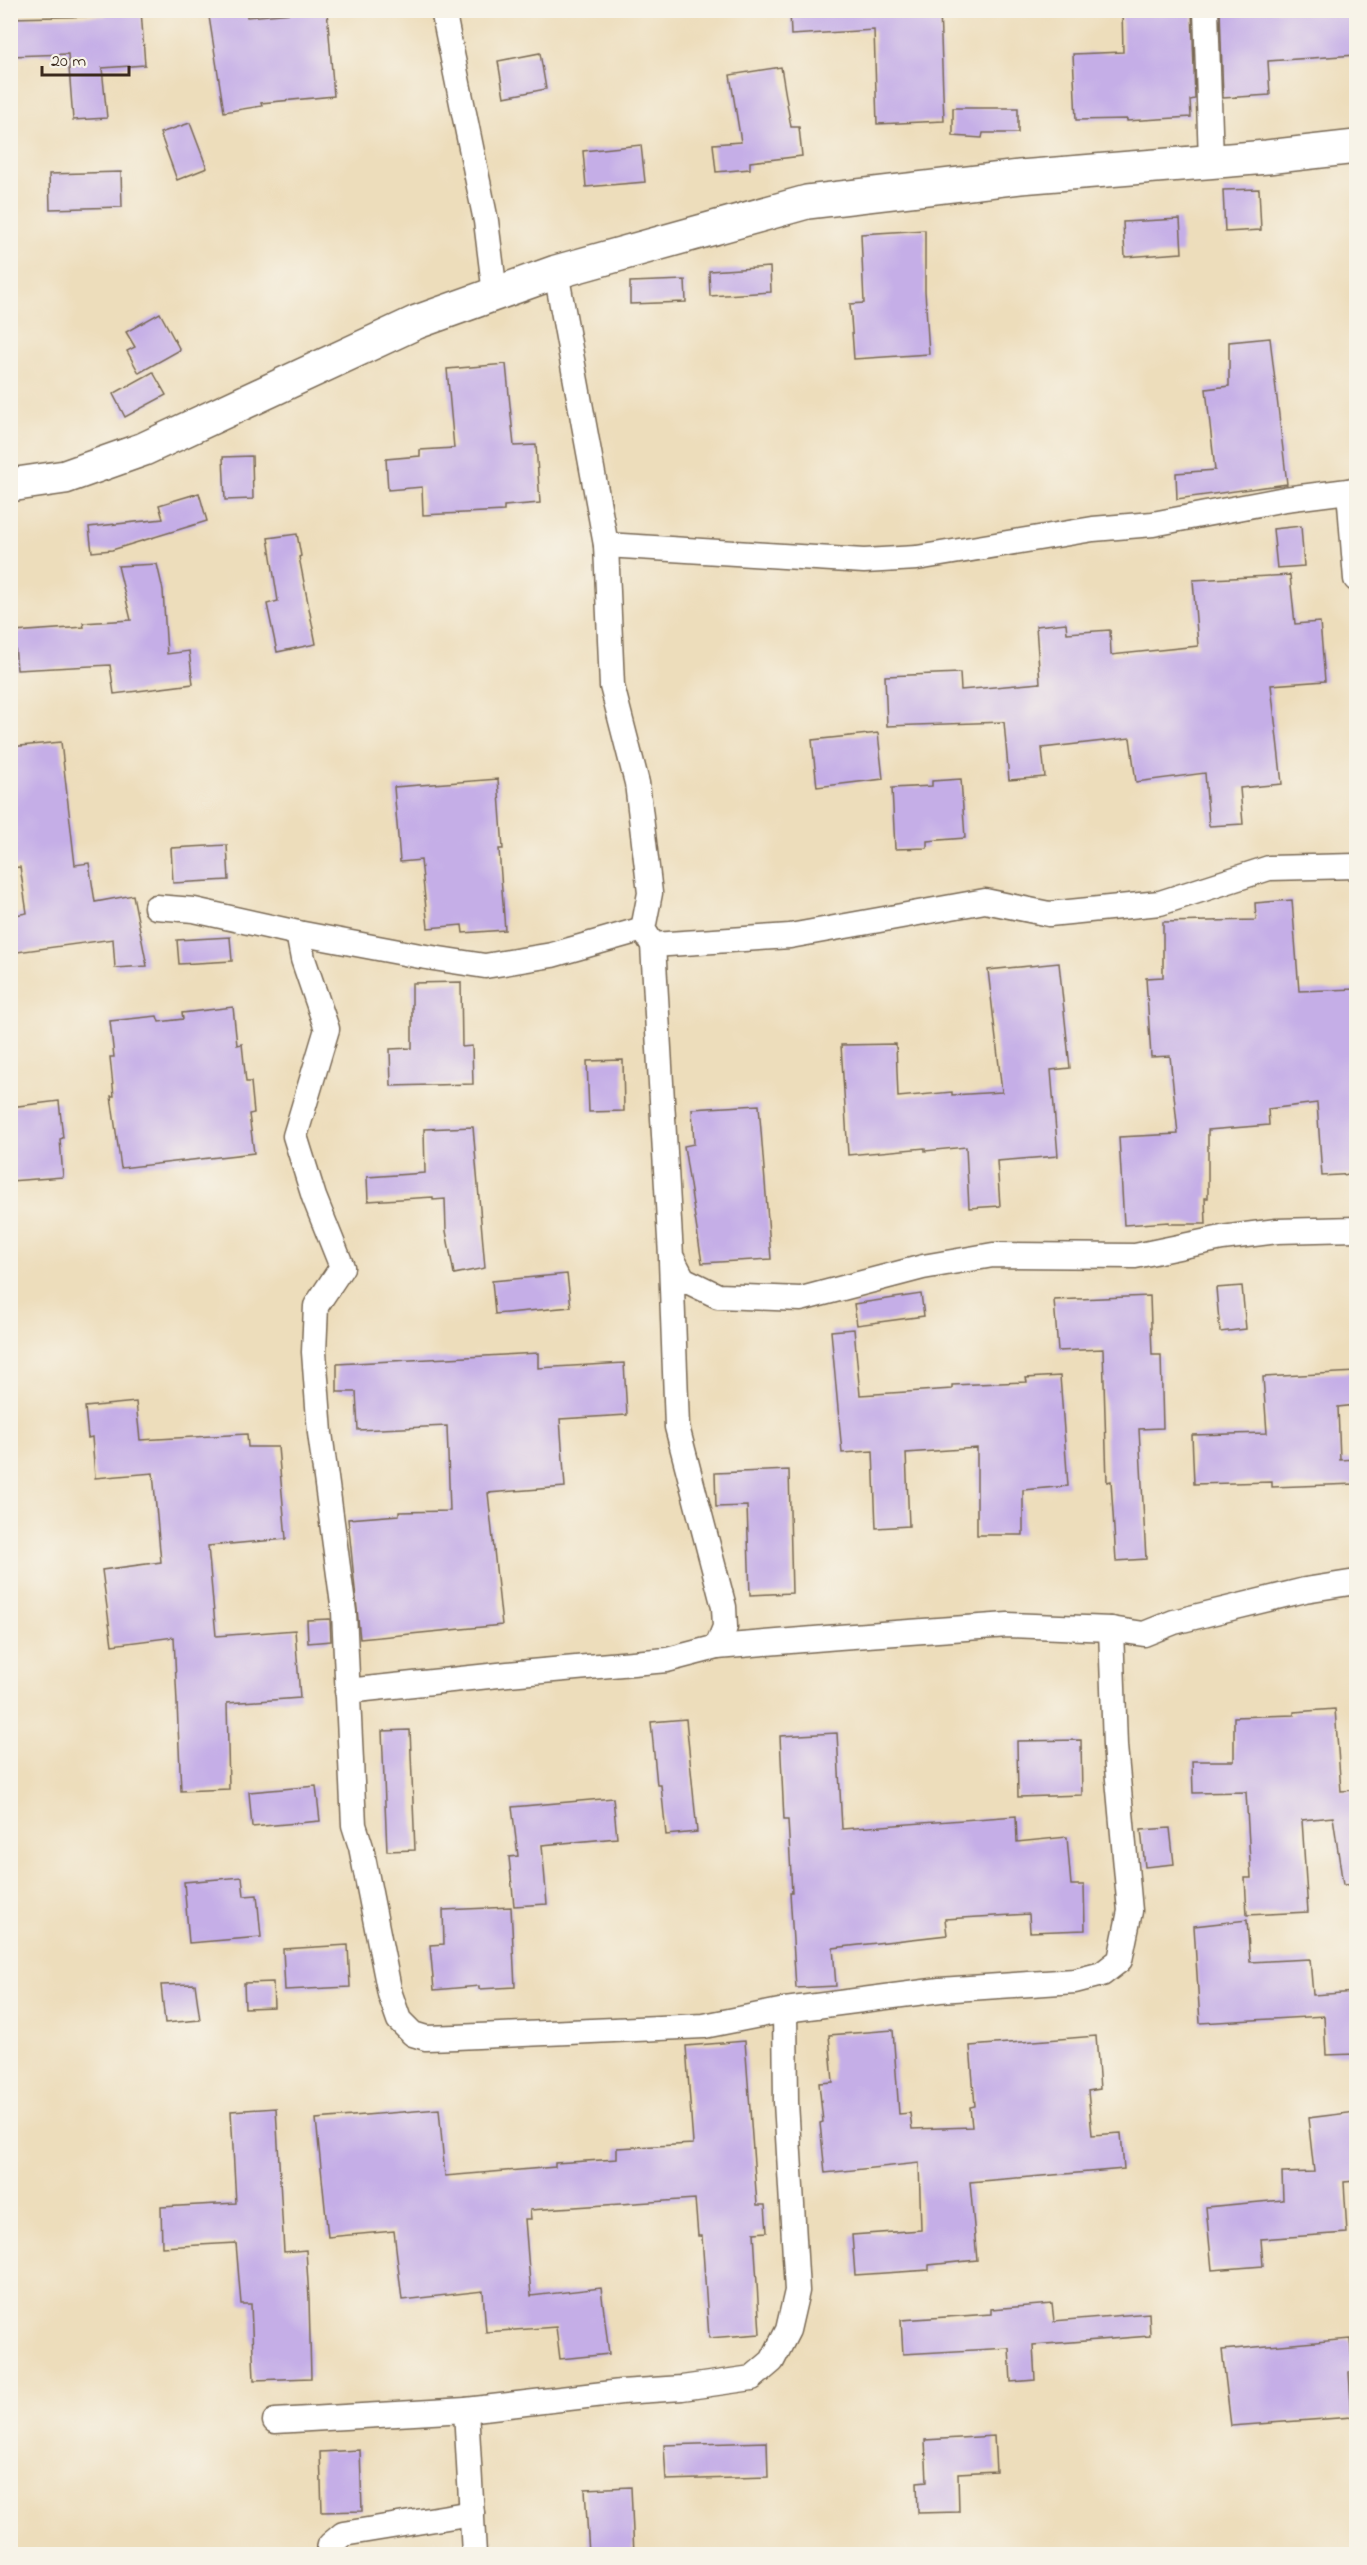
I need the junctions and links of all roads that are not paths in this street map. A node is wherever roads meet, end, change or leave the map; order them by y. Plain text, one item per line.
1 (443, 10) edge
2 (1206, 10) edge
3 (1356, 147) edge
4 (1211, 161) junction
5 (556, 272) junction
6 (495, 294) junction
7 (10, 485) edge
8 (1353, 490) edge
9 (606, 545) junction
10 (1356, 579) edge
11 (1356, 866) edge
12 (156, 907) dead end
13 (298, 933) junction
14 (648, 937) junction
15 (1356, 1230) edge
16 (671, 1256) junction
17 (1356, 1582) edge
18 (1112, 1629) junction
19 (717, 1647) junction
20 (347, 1692) junction
21 (785, 2010) junction
22 (466, 2410) junction
23 (275, 2421) dead end
24 (472, 2513) junction
25 (328, 2554) edge
26 (474, 2554) edge

1 - 6 street
2 - 4 street
3 - 4 street
4 - 5 street
5 - 6 street
5 - 9 street
6 - 7 street
8 - 9 street
8 - 10 street
9 - 14 street
11 - 14 street
12 - 13 street
13 - 14 street
13 - 20 street
14 - 16 street
15 - 16 street
16 - 19 street
17 - 18 street
18 - 19 street
18 - 21 street
19 - 20 street
20 - 21 street
21 - 22 street
22 - 23 street
22 - 24 street
24 - 25 street
24 - 26 street

